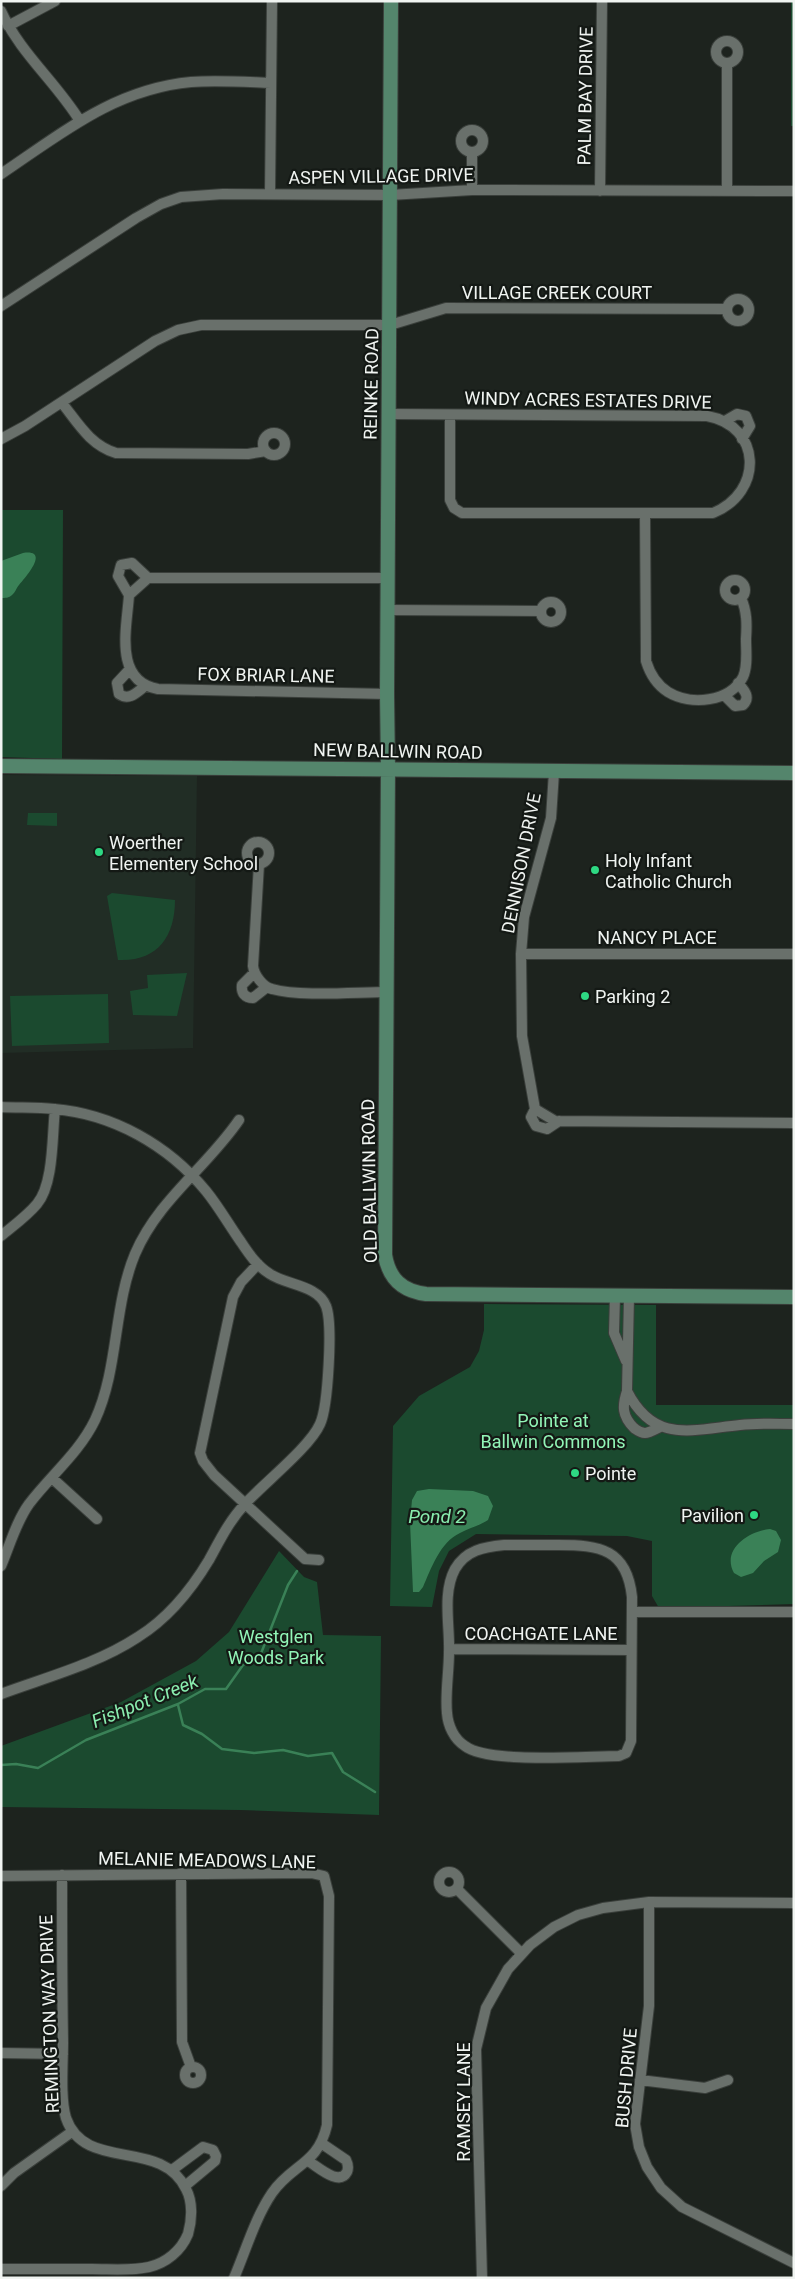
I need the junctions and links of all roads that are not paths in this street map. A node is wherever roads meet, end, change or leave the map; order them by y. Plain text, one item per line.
1 (55, 1) edge
2 (272, 1) edge
3 (391, 1) edge
4 (602, 1) edge
5 (1, 11) edge
6 (8, 26) junction
7 (726, 64) dead end
8 (271, 83) junction
9 (80, 121) junction
10 (472, 152) dead end
11 (1, 174) edge
12 (472, 190) junction
13 (600, 191) junction
14 (727, 191) junction
15 (794, 191) edge
16 (270, 194) junction
17 (390, 195) junction
18 (1, 306) edge
19 (727, 310) dead end
20 (390, 325) junction
21 (62, 402) junction
22 (389, 414) junction
23 (450, 415) junction
24 (724, 421) junction
25 (1, 438) edge
26 (742, 438) junction
27 (266, 451) dead end
28 (645, 514) junction
29 (148, 578) junction
30 (387, 578) junction
31 (129, 595) junction
32 (741, 598) dead end
33 (388, 610) junction
34 (541, 611) dead end
35 (130, 669) junction
36 (738, 684) junction
37 (145, 686) junction
38 (387, 694) junction
39 (724, 695) junction
40 (1, 766) edge
41 (388, 768) junction
42 (554, 772) junction
43 (794, 774) edge
44 (259, 864) dead end
45 (521, 954) junction
46 (794, 954) edge
47 (254, 973) junction
48 (267, 987) junction
49 (387, 992) junction
50 (1, 1107) edge
51 (55, 1109) junction
52 (240, 1120) dead end
53 (794, 1123) edge
54 (192, 1175) junction
55 (1, 1236) edge
56 (258, 1264) junction
57 (622, 1296) junction
58 (794, 1297) edge
59 (627, 1391) junction
60 (794, 1424) edge
61 (660, 1427) junction
62 (52, 1478) junction
63 (246, 1503) junction
64 (97, 1519) dead end
65 (319, 1560) dead end
66 (1, 1566) edge
67 (632, 1612) junction
68 (794, 1612) edge
69 (450, 1649) junction
70 (632, 1650) junction
71 (1, 1694) edge
72 (181, 1874) junction
73 (62, 1875) junction
74 (1, 1876) edge
75 (457, 1889) dead end
76 (649, 1902) junction
77 (794, 1903) edge
78 (522, 1954) junction
79 (1, 2054) edge
80 (63, 2054) junction
81 (190, 2067) dead end
82 (640, 2080) junction
83 (728, 2080) dead end
84 (73, 2130) junction
85 (322, 2143) junction
86 (308, 2161) junction
87 (172, 2170) junction
88 (1, 2186) edge
89 (185, 2186) junction
90 (794, 2263) edge
91 (1, 2269) edge
92 (234, 2278) edge
93 (482, 2278) edge

1 - 6 street
2 - 8 street
3 - 17 street, REINKE ROAD
4 - 13 street, PALM BAY DRIVE
5 - 6 street
6 - 9 street
7 - 14 street
8 - 9 street
8 - 16 street
9 - 11 street
10 - 12 street
12 - 13 street, ASPEN VILLAGE DRIVE
12 - 17 street, ASPEN VILLAGE DRIVE
13 - 14 street, ASPEN VILLAGE DRIVE
14 - 15 street, ASPEN VILLAGE DRIVE
16 - 17 street, ASPEN VILLAGE DRIVE
16 - 18 street, ASPEN VILLAGE DRIVE
17 - 20 street, REINKE ROAD
19 - 20 street, VILLAGE CREEK COURT
20 - 21 street, VILLAGE CREEK COURT
20 - 22 street, REINKE ROAD
21 - 25 street, VILLAGE CREEK COURT
21 - 27 street
22 - 23 street, WINDY ACRES ESTATES DRIVE
22 - 30 street, REINKE ROAD
23 - 24 street, WINDY ACRES ESTATES DRIVE
23 - 28 street, WINDY ACRES ESTATES DRIVE
24 - 26 street, WINDY ACRES ESTATES DRIVE
24 - 26 street, WINDY ACRES ESTATES DRIVE
26 - 28 street, WINDY ACRES ESTATES DRIVE
28 - 39 street
29 - 30 street
29 - 31 street
29 - 31 street
30 - 33 street, REINKE ROAD
31 - 35 street
32 - 36 street
33 - 34 street
33 - 38 street, REINKE ROAD
35 - 37 street
35 - 37 street
36 - 39 street
36 - 39 street
37 - 38 street, FOX BRIAR LANE
38 - 41 street, REINKE ROAD
40 - 41 street, NEW BALLWIN ROAD
41 - 42 street, NEW BALLWIN ROAD
41 - 49 street, OLD BALLWIN ROAD
42 - 43 street, NEW BALLWIN ROAD
42 - 45 street, DENNISON DRIVE
44 - 47 street
45 - 46 street, NANCY PLACE
45 - 53 street, DENNISON DRIVE
47 - 48 street
47 - 48 street
48 - 49 street
49 - 57 street, OLD BALLWIN ROAD
50 - 51 street
51 - 54 street
51 - 55 street
52 - 54 street
54 - 56 street
54 - 62 street
56 - 63 street
56 - 63 street
57 - 58 street, OLD BALLWIN ROAD
57 - 59 street
59 - 61 street
59 - 61 street
60 - 61 street
62 - 64 street
62 - 66 street
63 - 65 street
63 - 71 street
67 - 68 street
67 - 69 street
67 - 70 street
69 - 70 street, COACHGATE LANE
69 - 70 street
72 - 73 street, MELANIE MEADOWS LANE
72 - 81 street
72 - 85 street, MELANIE MEADOWS LANE
73 - 74 street, MELANIE MEADOWS LANE
73 - 80 street, REMINGTON WAY DRIVE
75 - 78 street
76 - 77 street, RAMSEY LANE
76 - 78 street, RAMSEY LANE
76 - 82 street, BUSH DRIVE
78 - 93 street, RAMSEY LANE
79 - 80 street
80 - 84 street, REMINGTON WAY DRIVE
82 - 83 street
82 - 90 street, BUSH DRIVE
84 - 87 street, REMINGTON WAY DRIVE
84 - 88 street
85 - 86 street, MELANIE MEADOWS LANE
85 - 86 street
86 - 92 street, MELANIE MEADOWS LANE
87 - 89 street, REMINGTON WAY DRIVE
87 - 89 street
89 - 91 street, REMINGTON WAY DRIVE

